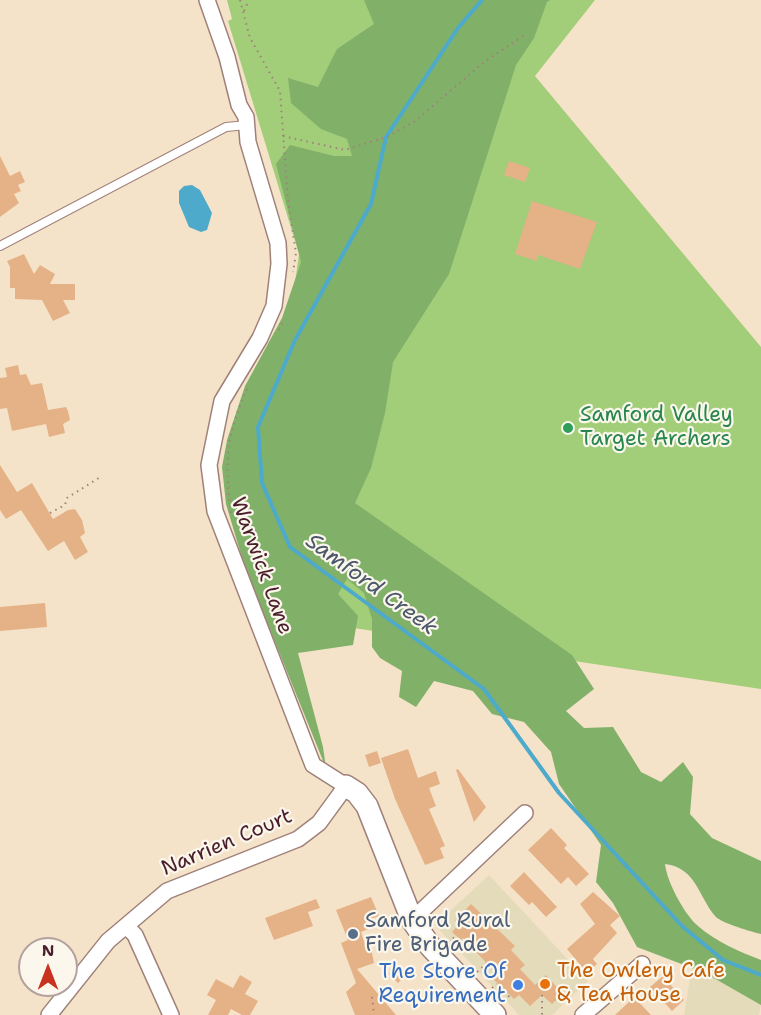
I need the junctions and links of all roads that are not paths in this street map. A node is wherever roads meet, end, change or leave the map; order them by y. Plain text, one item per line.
1 (207, 0) edge
2 (247, 125) junction
3 (0, 246) edge
4 (345, 786) junction
5 (525, 813) dead end
6 (412, 920) junction
7 (126, 926) junction
8 (642, 964) dead end
9 (499, 1009) edge
10 (49, 1015) edge
11 (171, 1015) edge
12 (583, 1015) edge

1 - 2 street, Warwick Lane
2 - 3 lane
2 - 4 street, Warwick Lane
4 - 6 street
4 - 7 street, Narrien Court
5 - 6 street
6 - 9 street
7 - 10 street, Narrien Court
7 - 11 street
8 - 12 street

